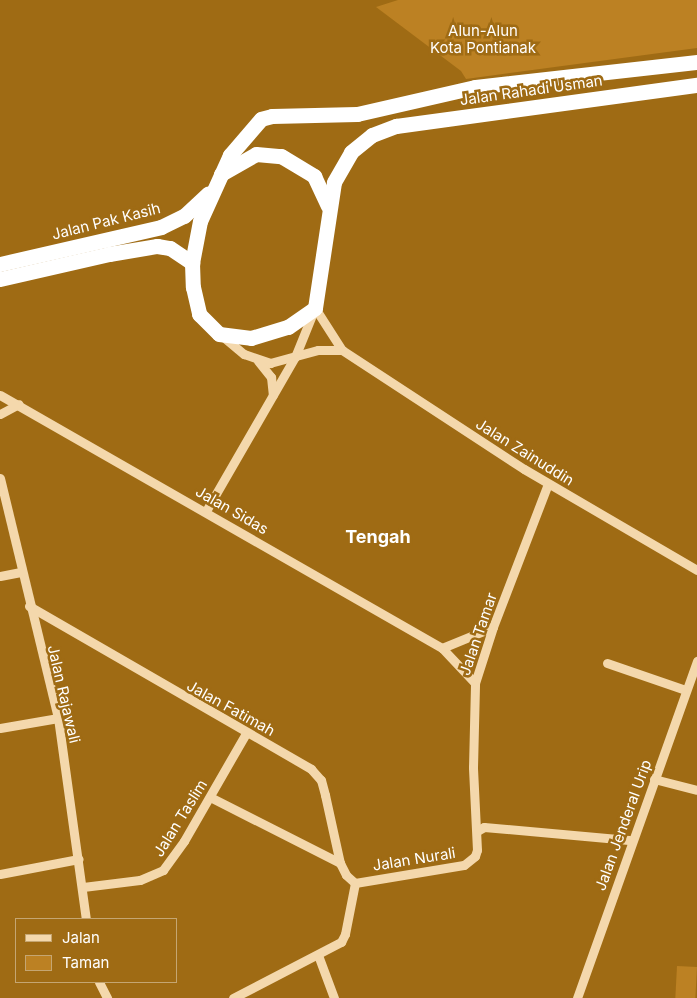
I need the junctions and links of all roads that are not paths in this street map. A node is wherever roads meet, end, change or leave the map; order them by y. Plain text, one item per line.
1 (697, 62) edge
2 (697, 85) edge
3 (219, 175) junction
4 (211, 192) junction
5 (328, 206) junction
6 (192, 263) junction
7 (0, 264) edge
8 (0, 279) edge
9 (315, 308) junction
10 (220, 334) junction
11 (342, 350) junction
12 (295, 357) junction
13 (258, 361) junction
14 (2, 395) edge
15 (273, 396) junction
16 (19, 404) junction
17 (0, 414) edge
18 (0, 478) edge
19 (548, 484) junction
20 (2, 496) edge
21 (206, 511) junction
22 (697, 570) edge
23 (21, 572) junction
24 (0, 576) edge
25 (29, 606) junction
26 (493, 628) junction
27 (442, 648) junction
28 (697, 661) edge
29 (607, 663) dead end
30 (475, 683) junction
31 (686, 690) junction
32 (58, 718) junction
33 (0, 728) edge
34 (246, 733) junction
35 (654, 779) junction
36 (697, 790) edge
37 (210, 797) junction
38 (477, 831) junction
39 (631, 840) junction
40 (79, 859) junction
41 (340, 863) junction
42 (0, 874) edge
43 (355, 883) junction
44 (83, 887) junction
45 (86, 918) edge
46 (318, 955) junction
47 (100, 983) edge
48 (250, 995) edge
49 (108, 998) edge
50 (234, 998) edge
51 (334, 998) edge
52 (576, 998) edge

1 - 3 highway, Jalan Rahadi Usman
2 - 5 highway, Jalan Rahadi Usman
3 - 4 highway
3 - 5 highway
4 - 6 highway
4 - 7 highway, Jalan Pak Kasih
5 - 9 highway
6 - 8 highway, Jalan Pak Kasih
6 - 10 highway
9 - 10 highway
9 - 11 street, Jalan Zainuddin
9 - 12 street
10 - 13 street
11 - 12 street
11 - 19 street, Jalan Zainuddin
12 - 13 street
12 - 15 street
13 - 15 street
14 - 16 street, Jalan Sidas
15 - 21 street
16 - 17 street
16 - 21 street, Jalan Sidas
18 - 20 street, Jalan Rajawali
19 - 22 street, Jalan Zainuddin
19 - 26 street, Jalan Tamar
20 - 23 street, Jalan Rajawali
21 - 27 street, Jalan Sidas
23 - 24 street
23 - 25 street, Jalan Rajawali
25 - 32 street, Jalan Rajawali
25 - 34 street, Jalan Fatimah
26 - 27 street
26 - 30 street, Jalan Tamar
27 - 30 street, Jalan Sidas
28 - 31 street, Jalan Jenderal Urip
29 - 31 street
30 - 38 street, Jalan Tamar
31 - 35 street, Jalan Jenderal Urip
32 - 33 street
32 - 40 street, Jalan Rajawali
34 - 37 street, Jalan Taslim
34 - 41 street, Jalan Fatimah
35 - 36 street
35 - 39 street, Jalan Jenderal Urip
37 - 41 street
37 - 44 street, Jalan Taslim
38 - 39 street
38 - 43 street, Jalan Nurali
39 - 52 street, Jalan Jenderal Urip
40 - 42 street
40 - 44 street, Jalan Rajawali
41 - 43 street, Jalan Fatimah
43 - 46 street, Jalan Nurali
44 - 45 street, Jalan Rajawali
46 - 48 street, Jalan Nurali
46 - 51 street
47 - 49 street
48 - 50 street, Jalan Nurali

